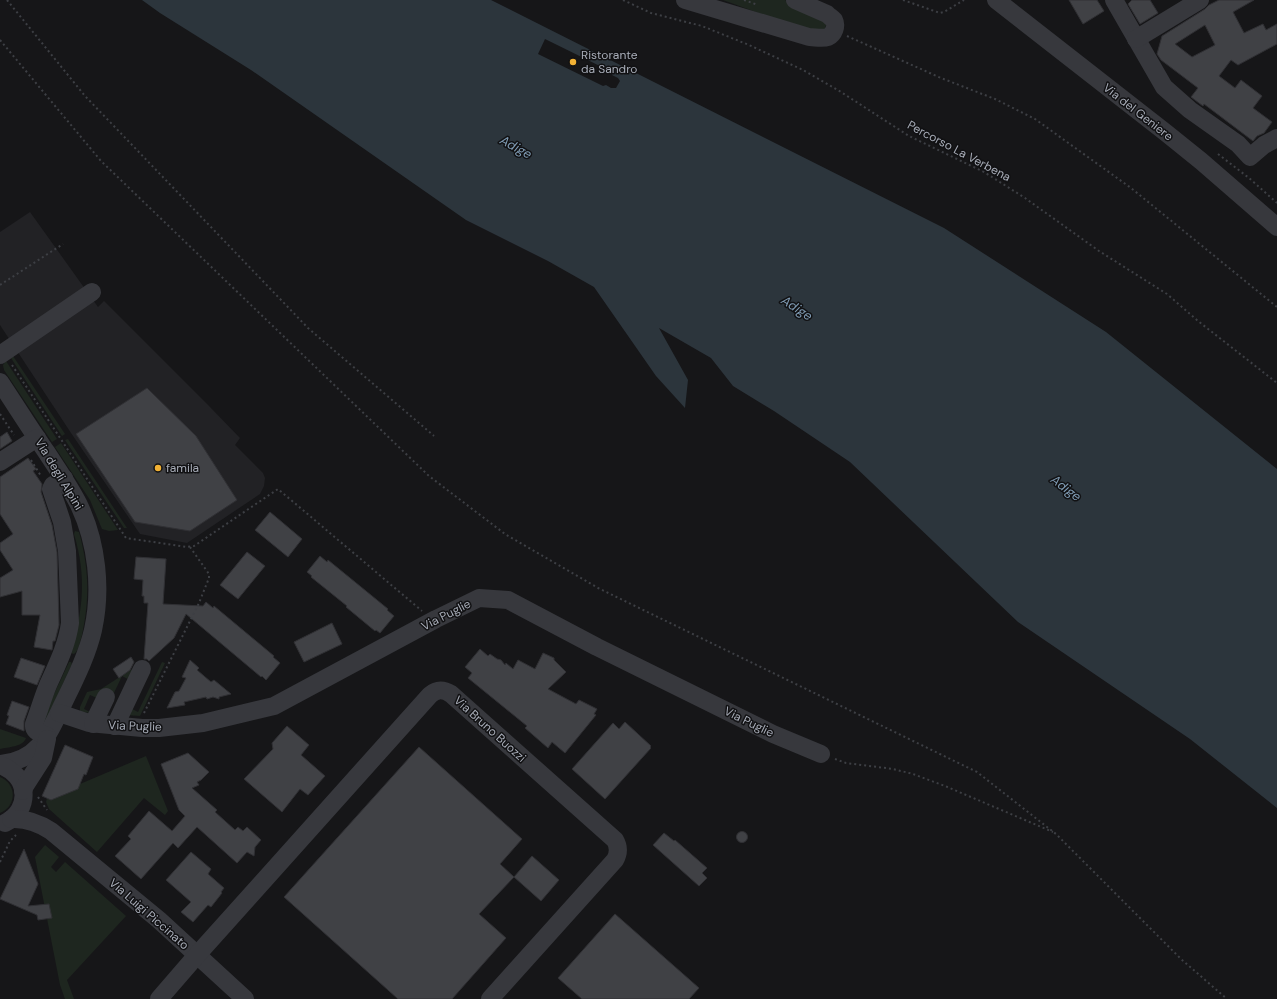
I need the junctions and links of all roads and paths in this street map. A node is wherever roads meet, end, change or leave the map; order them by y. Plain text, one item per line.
1 (7, 0) edge
2 (623, 0) edge
3 (685, 0) edge
4 (796, 0) edge
5 (903, 0) edge
6 (964, 0) edge
7 (996, 0) edge
8 (1114, 0) edge
9 (1200, 0) edge
10 (847, 36) dead end
11 (1136, 39) junction
12 (0, 40) edge
13 (1277, 138) edge
14 (1277, 227) edge
15 (62, 244) dead end
16 (0, 284) edge
17 (92, 292) dead end
18 (1277, 307) edge
19 (4, 357) edge
20 (0, 382) edge
21 (1277, 383) edge
22 (0, 414) edge
23 (15, 436) dead end
24 (434, 436) dead end
25 (37, 438) junction
26 (28, 456) dead end
27 (0, 462) edge
28 (64, 478) junction
29 (51, 491) junction
30 (85, 520) junction
31 (63, 526) junction
32 (190, 547) junction
33 (434, 620) junction
34 (142, 669) dead end
35 (106, 697) dead end
36 (59, 713) junction
37 (142, 718) dead end
38 (93, 724) junction
39 (115, 726) junction
40 (48, 735) junction
41 (820, 754) joint
42 (0, 765) edge
43 (23, 791) junction
44 (10, 824) edge
45 (51, 831) junction
46 (1056, 834) junction
47 (0, 836) edge
48 (0, 862) edge
49 (197, 955) junction
50 (159, 999) edge
51 (245, 999) edge
52 (490, 999) edge
53 (1227, 999) edge

1 - 24 path
2 - 21 path, Percorso La Verbena
3 - 4 street
5 - 6 path
7 - 14 street, Via del Geniere
8 - 11 street
9 - 11 street
10 - 18 path
11 - 13 street
12 - 46 path
15 - 16 path
17 - 19 street
19 - 32 path
20 - 25 street, Via degli Alpini
22 - 23 path
25 - 27 street
25 - 28 street, Via degli Alpini
26 - 29 path
28 - 29 street
28 - 30 street, Via degli Alpini
29 - 31 street
30 - 31 street
30 - 36 street, Via degli Alpini
31 - 40 street
32 - 33 path
32 - 37 path
33 - 39 street, Via Puglie
33 - 41 street, Via Puglie
34 - 39 street
35 - 38 street
36 - 38 street, Via Puglie
36 - 40 street, Via degli Alpini
38 - 39 street, Via Puglie
40 - 42 street, Via degli Alpini
40 - 43 street, Via degli Alpini
41 - 46 path
42 - 43 street, Via Luigi Piccinato
43 - 44 street, Via degli Alpini
43 - 45 street, Via Luigi Piccinato
44 - 45 street, Via Luigi Piccinato
44 - 47 street, Via degli Alpini
44 - 48 path
45 - 49 street, Via Luigi Piccinato
46 - 53 path
49 - 50 street
49 - 51 street, Via Luigi Piccinato
49 - 52 street, Via Bruno Buozzi

